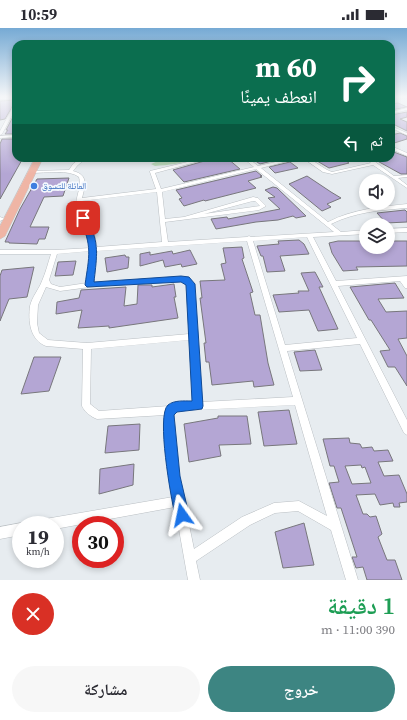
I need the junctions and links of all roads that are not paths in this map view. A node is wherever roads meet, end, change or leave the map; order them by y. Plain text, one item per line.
1 (7, 123) edge
2 (395, 129) edge
3 (401, 132) junction
4 (395, 133) edge
5 (407, 134) edge
6 (0, 136) edge
7 (12, 136) edge
8 (395, 149) edge
9 (407, 155) edge
10 (31, 162) edge
11 (37, 162) edge
12 (79, 162) edge
13 (192, 162) edge
14 (250, 162) edge
15 (282, 162) edge
16 (311, 162) edge
17 (375, 163) joint
18 (257, 168) junction
19 (32, 172) junction
20 (70, 172) junction
21 (391, 174) edge
22 (407, 176) edge
23 (395, 177) joint
24 (407, 187) edge
25 (159, 190) junction
26 (79, 200) junction
27 (407, 206) edge
28 (186, 217) junction
29 (0, 220) edge
30 (163, 221) junction
31 (328, 224) junction
32 (407, 230) edge
33 (395, 231) edge
34 (359, 233) edge
35 (340, 234) junction
36 (309, 235) junction
37 (0, 236) edge
38 (249, 238) junction
39 (165, 244) junction
40 (94, 250) junction
41 (0, 252) edge
42 (54, 252) junction
43 (405, 279) edge
44 (46, 280) junction
45 (333, 284) junction
46 (90, 285) junction
47 (407, 286) edge
48 (193, 337) junction
49 (362, 341) junction
50 (87, 346) junction
51 (282, 348) junction
52 (298, 401) junction
53 (198, 406) junction
54 (170, 410) junction
55 (404, 419) edge
56 (407, 430) edge
57 (179, 501) junction
58 (64, 521) edge
59 (335, 526) junction
60 (12, 531) edge
61 (0, 533) edge
62 (191, 558) junction
63 (194, 580) edge
64 (352, 580) edge

1 - 6 street
2 - 3 street
3 - 4 street
3 - 5 street
6 - 7 street
8 - 9 street
10 - 29 main road
11 - 19 main road
12 - 20 street
13 - 25 street
14 - 18 street
15 - 18 street
16 - 17 street
17 - 21 street
18 - 25 street
18 - 31 street
19 - 20 street
19 - 37 main road
20 - 26 street
22 - 23 street
23 - 24 street
25 - 26 street
25 - 30 street
26 - 40 street
27 - 31 street
28 - 28 street
28 - 30 street
30 - 39 street
31 - 35 street
32 - 33 street
34 - 35 street
35 - 36 street
36 - 38 street
36 - 45 street
38 - 39 street
38 - 51 street
39 - 40 street
40 - 42 street
40 - 46 street
41 - 42 street
42 - 44 street
43 - 45 street
43 - 47 street
44 - 46 street
44 - 50 street
45 - 49 street
46 - 48 street
48 - 50 street
48 - 53 street
49 - 51 street
49 - 55 street
50 - 54 street
51 - 52 street
52 - 53 street
52 - 59 street
53 - 54 street
54 - 57 street
55 - 56 street
57 - 58 street
57 - 62 street
59 - 62 street
59 - 64 street
60 - 61 street
62 - 63 street

